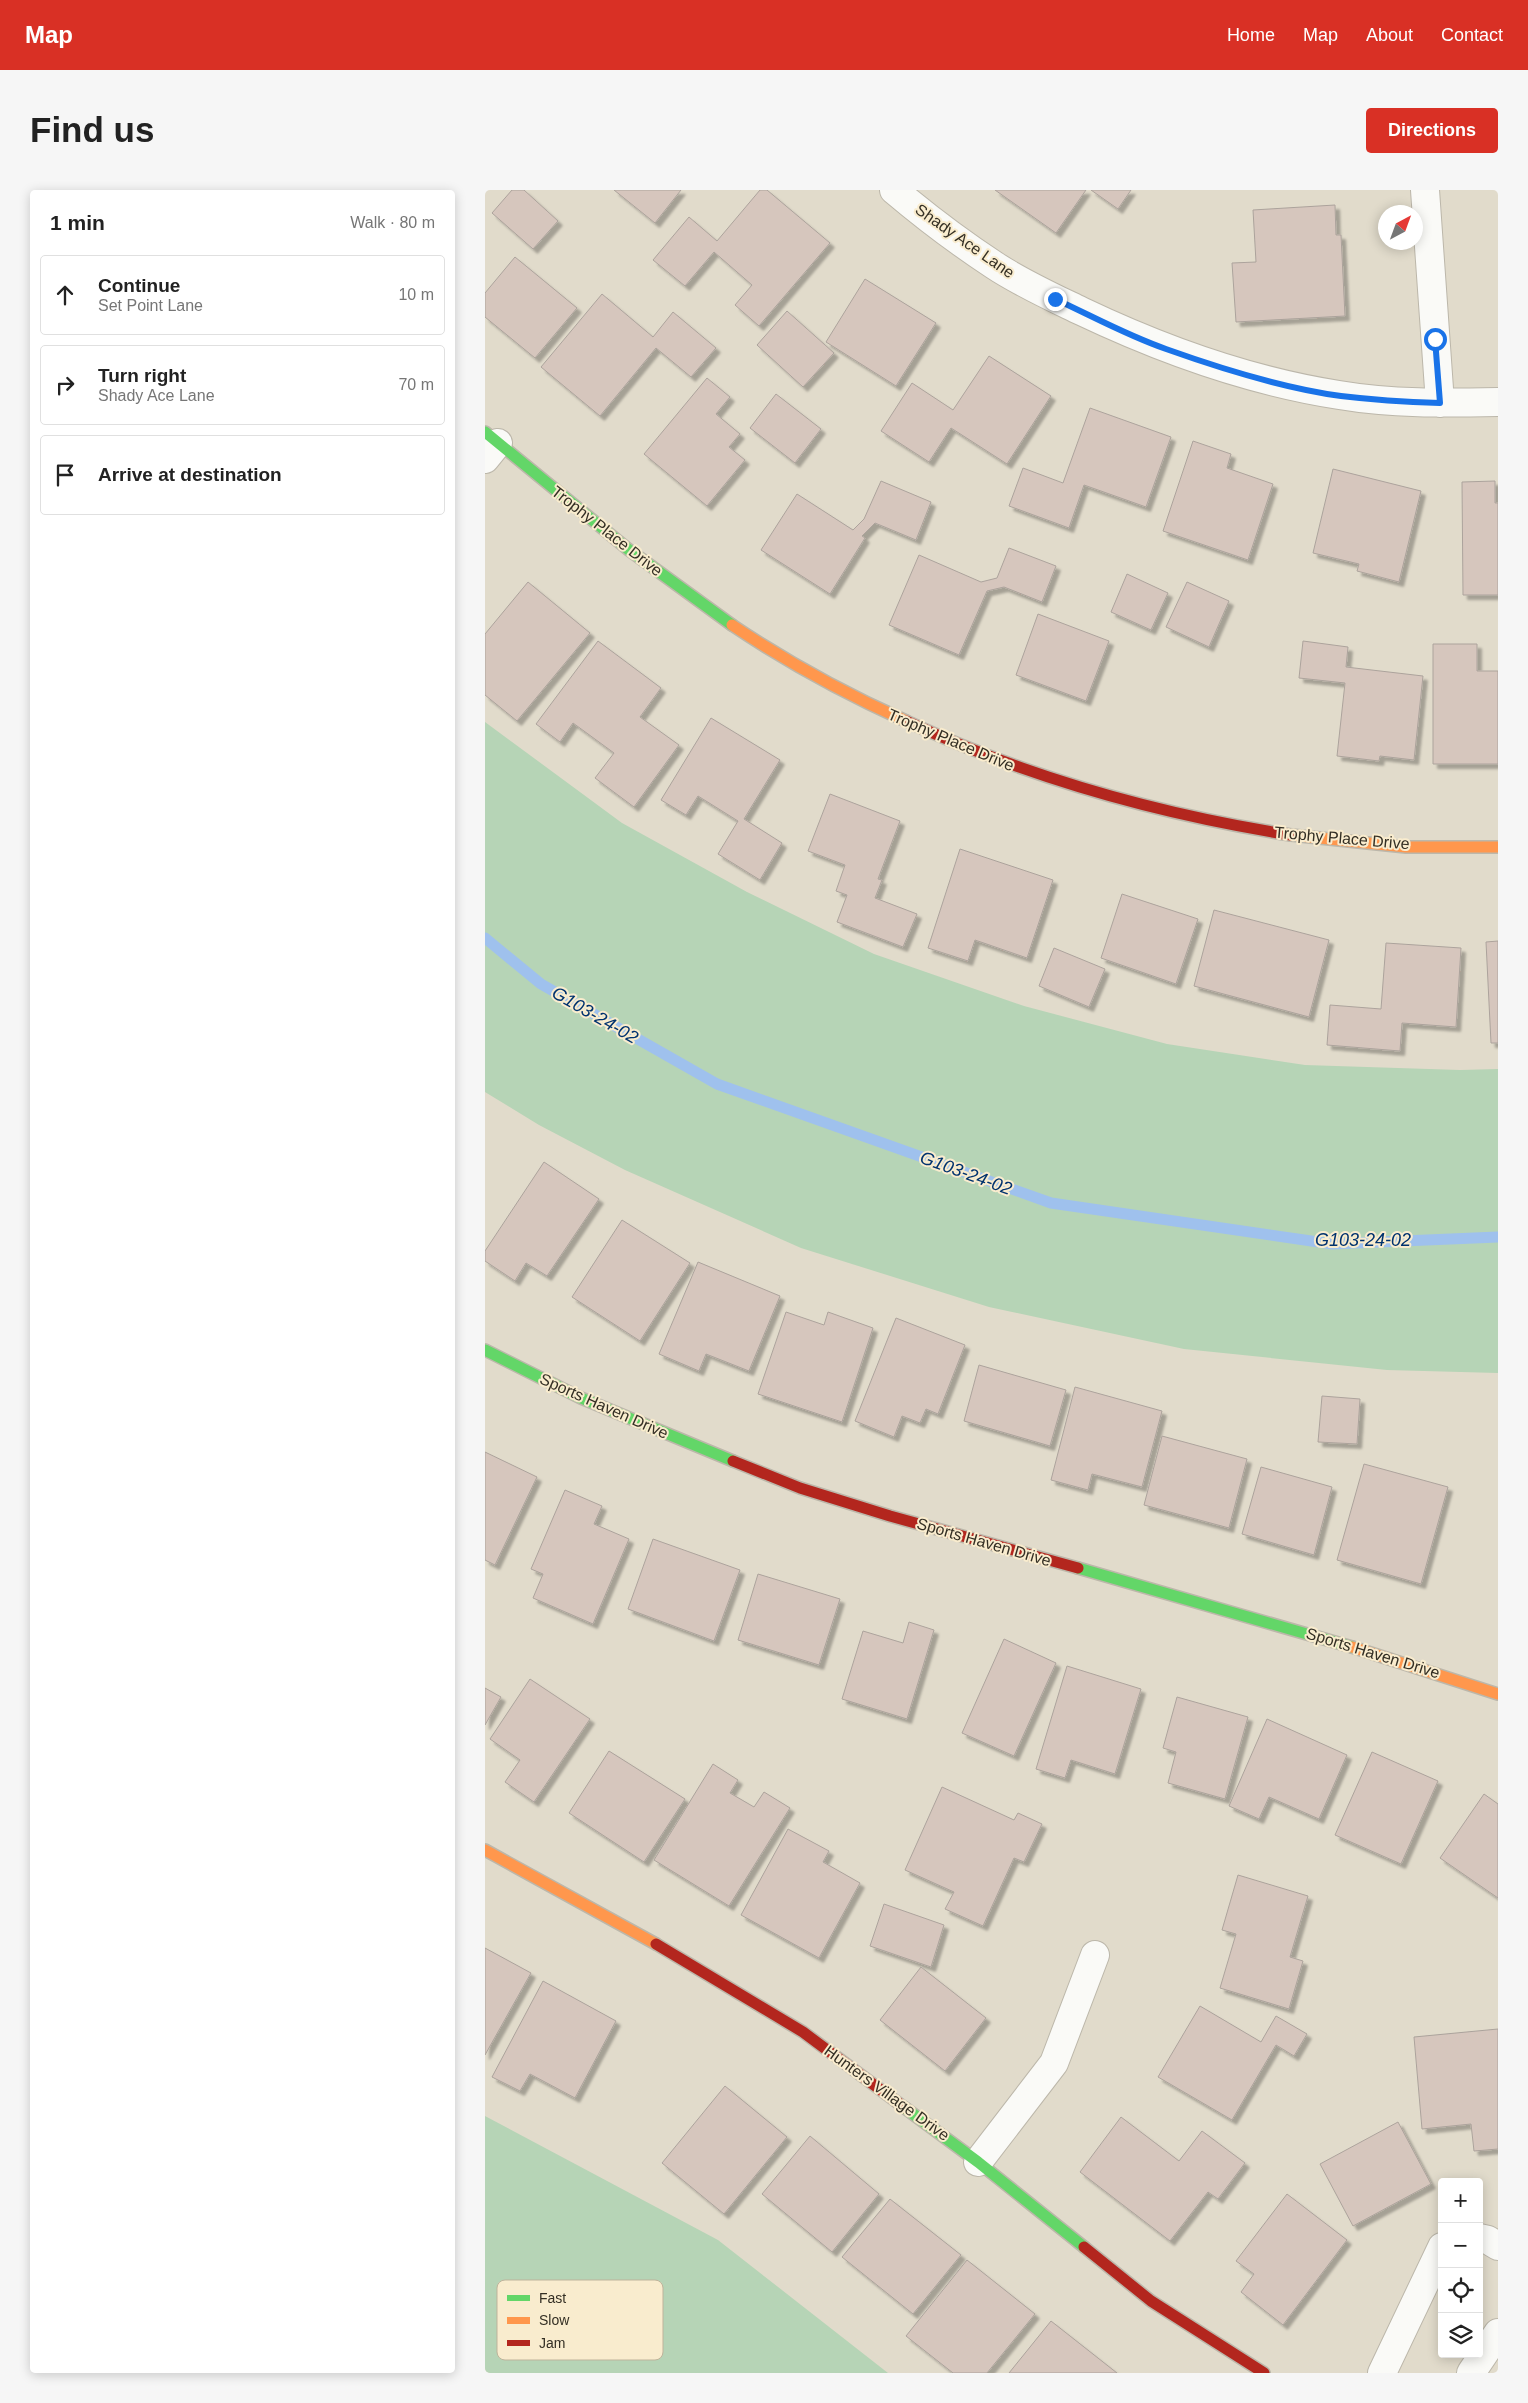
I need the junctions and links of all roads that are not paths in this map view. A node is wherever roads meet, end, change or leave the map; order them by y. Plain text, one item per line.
1 (894, 190) edge
2 (1425, 190) edge
3 (1498, 402) edge
4 (1440, 403) junction
5 (489, 445) edge
6 (1498, 846) edge
7 (485, 1350) edge
8 (1498, 1694) edge
9 (485, 1850) edge
10 (1095, 1955) dead end
11 (978, 2162) junction
12 (1483, 2239) edge
13 (1498, 2246) edge
14 (1438, 2255) edge
15 (1498, 2333) edge
16 (1264, 2373) edge
17 (1382, 2373) edge
18 (1471, 2373) edge

1 - 4 street, Shady Ace Lane
2 - 4 street
3 - 4 street, Shady Ace Lane
5 - 6 street, Trophy Place Drive
7 - 8 street, Sports Haven Drive
9 - 11 street, Hunters Village Drive
10 - 11 street
11 - 16 street, Hunters Village Drive
12 - 13 street
14 - 17 street
15 - 18 street

